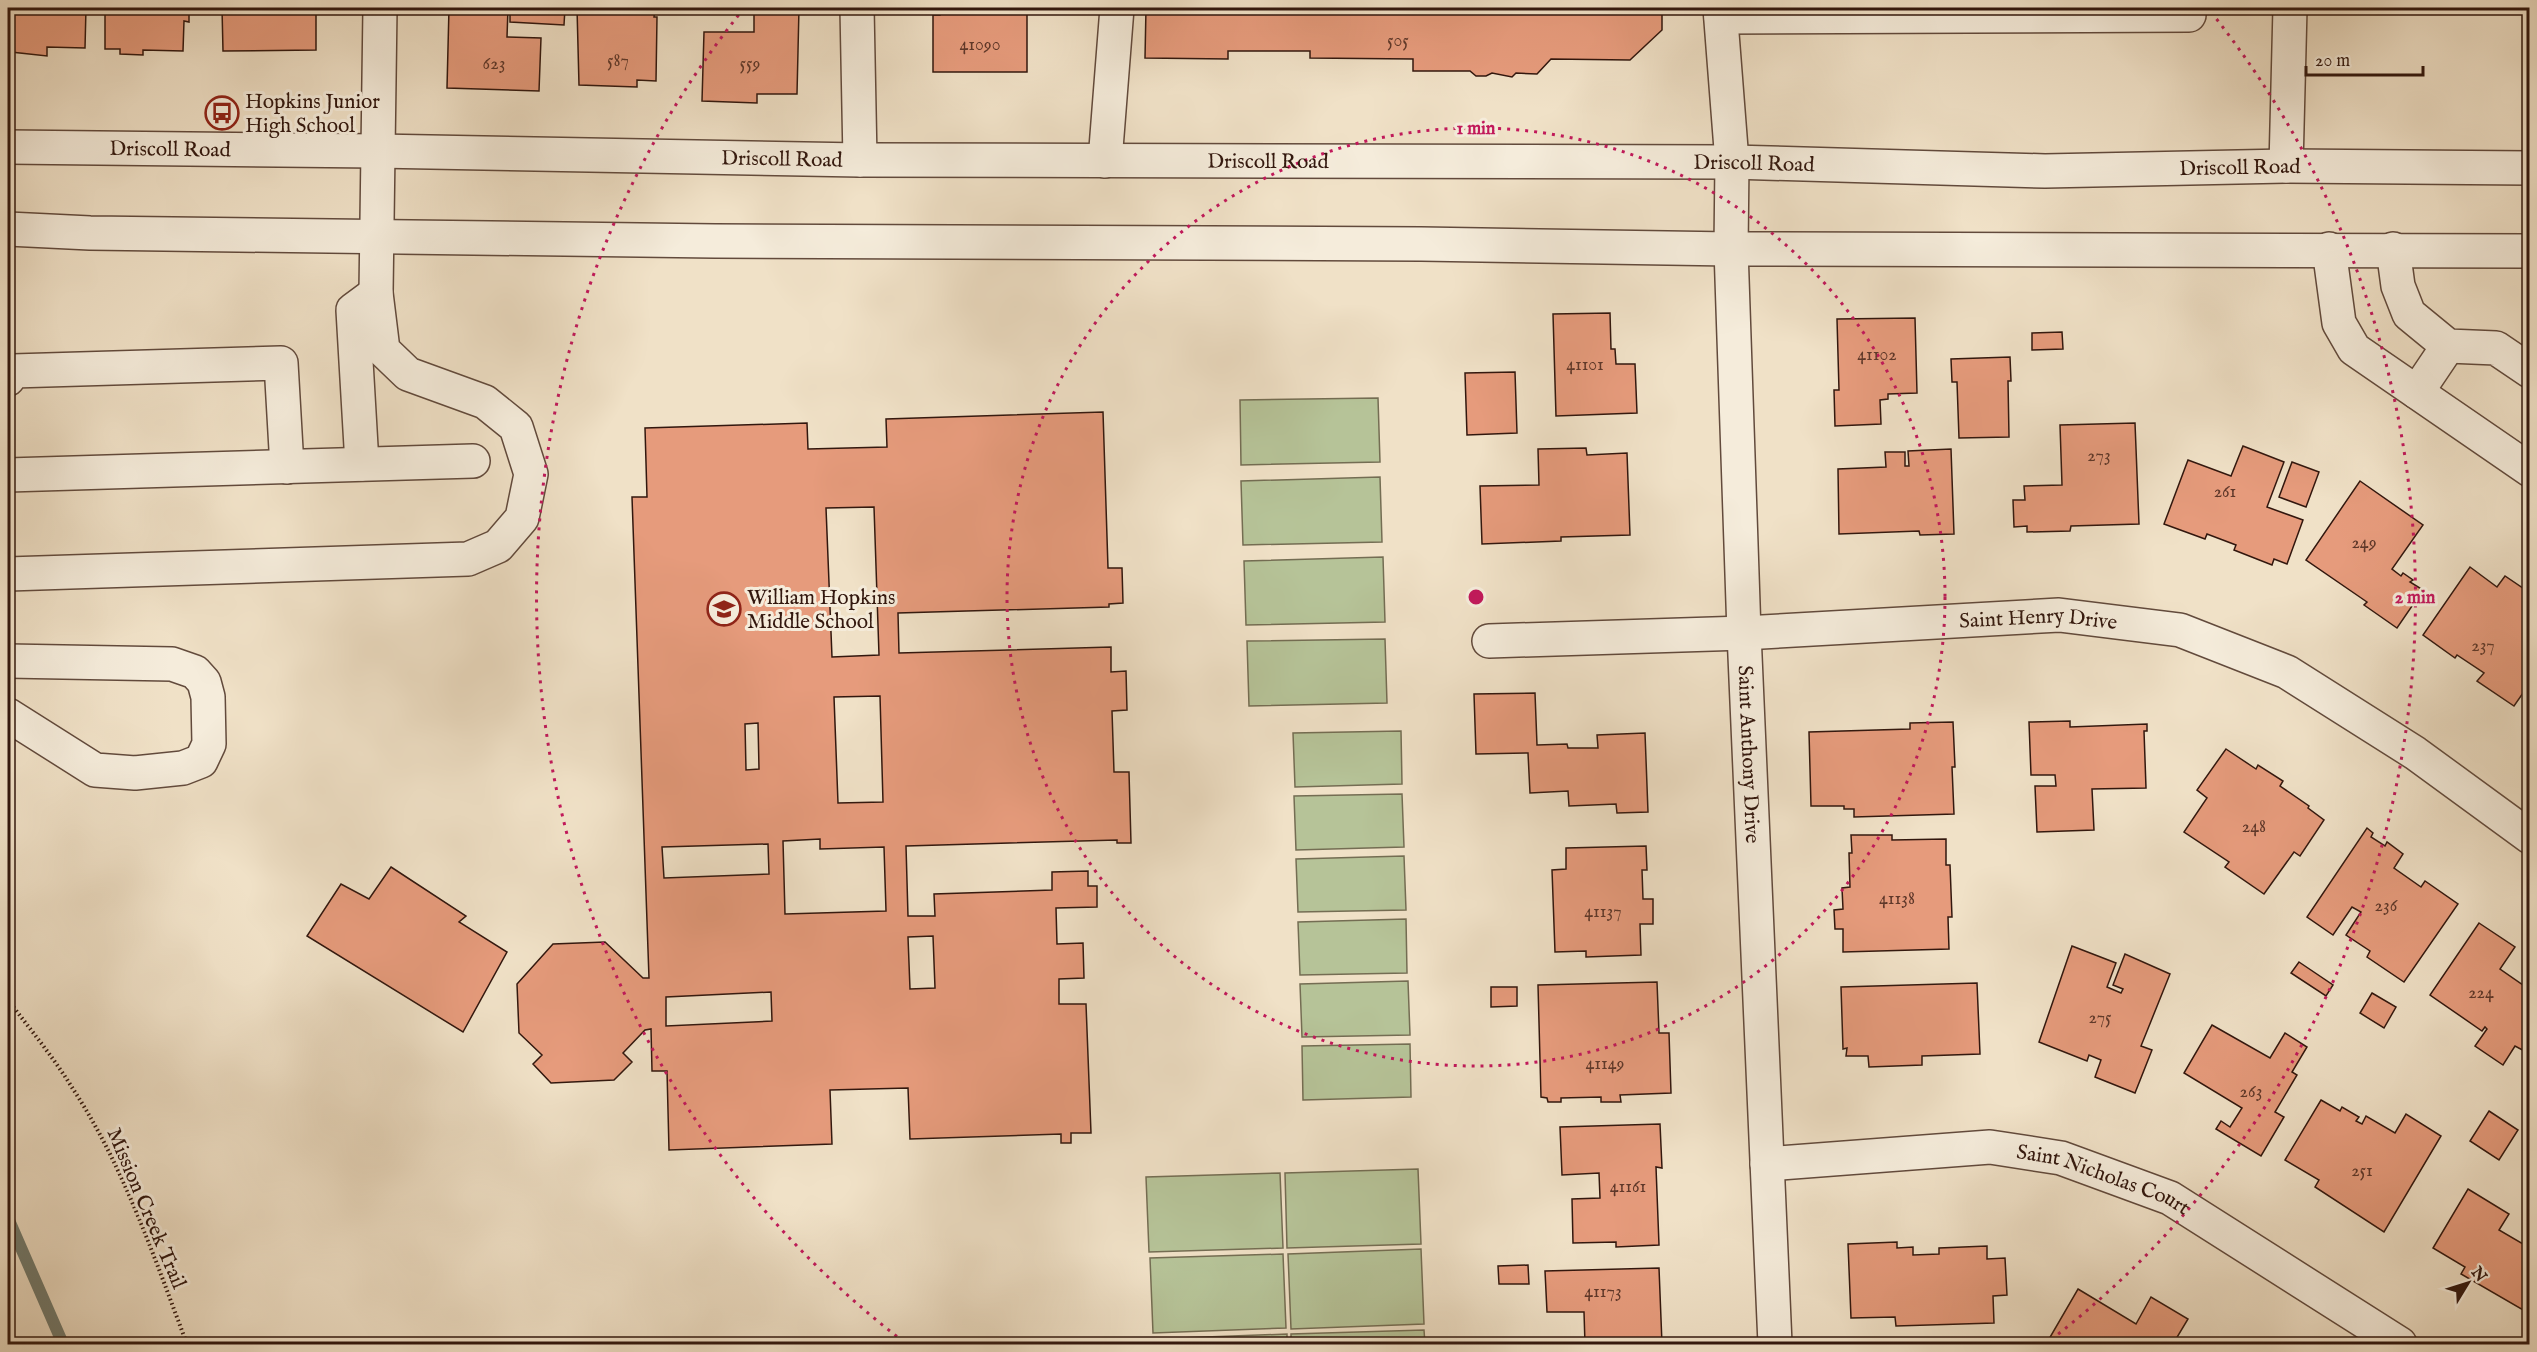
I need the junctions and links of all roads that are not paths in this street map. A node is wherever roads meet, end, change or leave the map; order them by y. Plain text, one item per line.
1 (380, 8) edge
2 (857, 8) edge
3 (1116, 8) edge
4 (2189, 8) edge
5 (2290, 8) edge
6 (1721, 12) edge
7 (2070, 12) edge
8 (2126, 12) edge
9 (8, 147) edge
10 (377, 151) junction
11 (860, 159) junction
12 (1105, 160) junction
13 (1732, 162) junction
14 (2286, 166) junction
15 (2529, 168) edge
16 (8, 229) edge
17 (376, 238) junction
18 (1731, 249) junction
19 (2329, 249) junction
20 (2393, 249) junction
21 (2529, 251) edge
22 (376, 293) junction
23 (2448, 346) junction
24 (2529, 371) edge
25 (8, 379) edge
26 (2417, 392) junction
27 (472, 461) dead end
28 (362, 464) junction
29 (287, 467) junction
30 (2529, 470) edge
31 (8, 475) edge
32 (8, 574) edge
33 (1744, 633) junction
34 (1489, 641) dead end
35 (8, 661) edge
36 (8, 715) edge
37 (2529, 837) edge
38 (1767, 1164) junction
39 (1775, 1344) edge
40 (2400, 1344) edge

1 - 10 street
2 - 11 street
3 - 12 street
4 - 8 street
5 - 14 street
6 - 7 street
6 - 13 street, Saint Anthony Drive
7 - 8 street
9 - 10 street, Driscoll Road
10 - 11 street, Driscoll Road
10 - 17 street
11 - 12 street, Driscoll Road
12 - 13 street, Driscoll Road
13 - 14 street, Driscoll Road
13 - 18 street, Saint Anthony Drive
14 - 15 street, Driscoll Road
16 - 17 street
17 - 18 street
17 - 22 street
18 - 19 street
18 - 33 street, Saint Anthony Drive
19 - 20 street
19 - 26 street
20 - 21 street
20 - 23 street
22 - 28 street
22 - 32 street
23 - 24 street
23 - 26 street
25 - 29 street
26 - 30 street
27 - 28 street
28 - 29 street
29 - 31 street
33 - 34 street, Saint Henry Drive
33 - 37 street, Saint Henry Drive
33 - 38 street, Saint Anthony Drive
35 - 36 street
38 - 39 street, Saint Anthony Drive
38 - 40 street, Saint Nicholas Court

